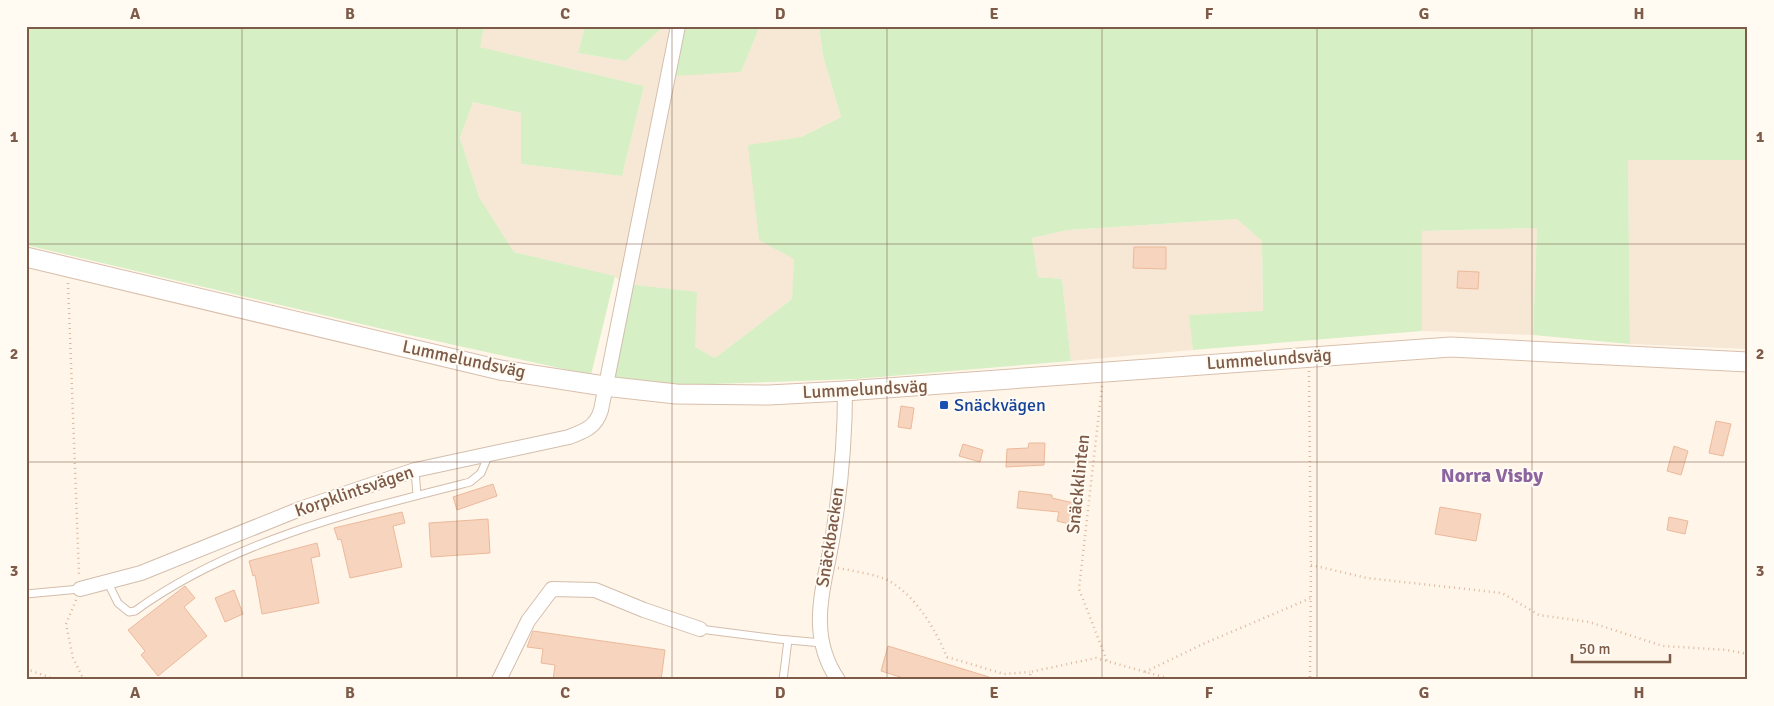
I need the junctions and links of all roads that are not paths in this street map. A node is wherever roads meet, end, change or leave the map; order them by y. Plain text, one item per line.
1 (678, 26) edge
2 (26, 257) edge
3 (1748, 362) edge
4 (604, 386) junction
5 (845, 391) junction
6 (489, 453) junction
7 (415, 470) junction
8 (417, 495) junction
9 (108, 583) junction
10 (80, 589) joint
11 (26, 594) edge
12 (700, 628) joint
13 (788, 640) junction
14 (822, 643) junction
15 (499, 680) edge
16 (782, 680) edge
17 (838, 680) edge

1 - 4 street, Korpklintsvägen
2 - 4 main road, Lummelundsväg
3 - 5 main road, Lummelundsväg
4 - 5 main road, Lummelundsväg
4 - 6 street, Korpklintsvägen
5 - 14 street, Snäckbacken
6 - 7 street, Korpklintsvägen
6 - 8 lane
7 - 8 lane
7 - 9 street, Korpklintsvägen
8 - 9 lane
9 - 10 street, Korpklintsvägen
10 - 11 lane
12 - 13 lane
12 - 15 street
13 - 14 lane
13 - 16 lane
14 - 17 street, Snäckbacken

